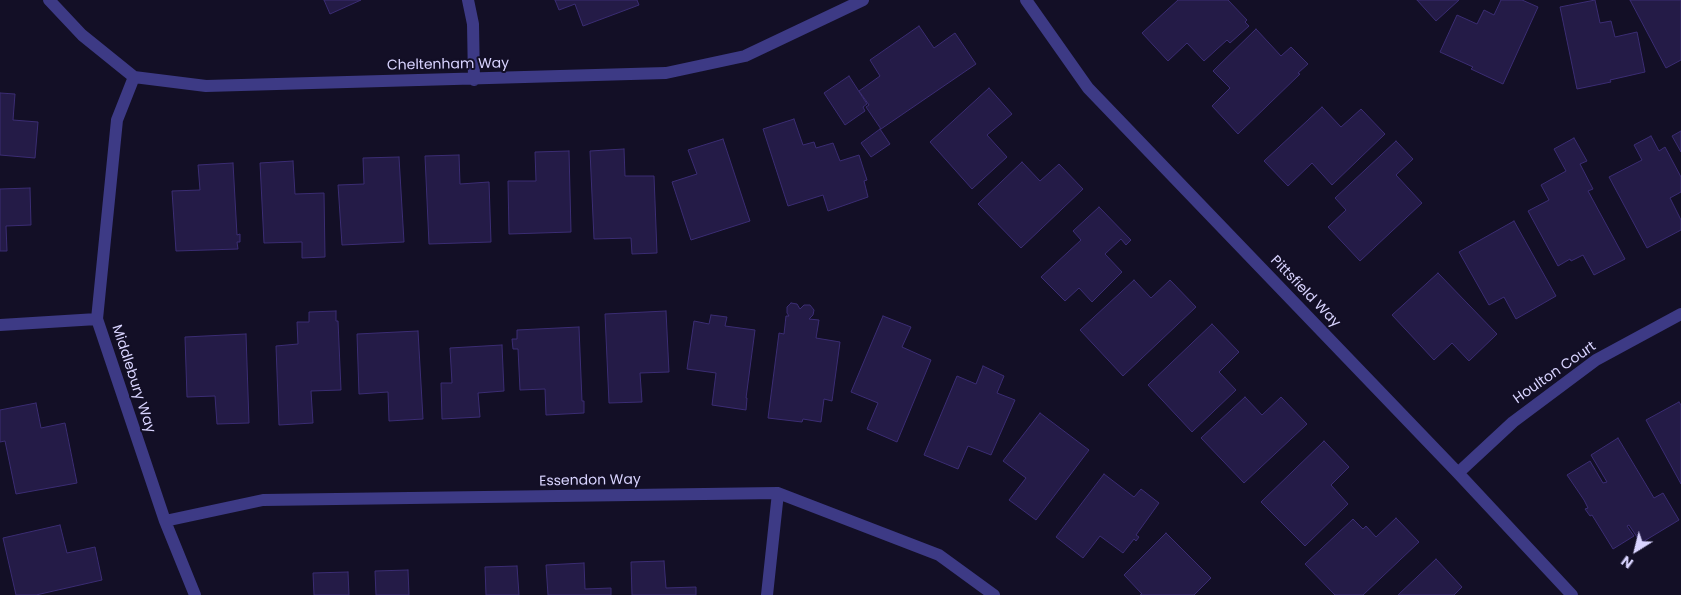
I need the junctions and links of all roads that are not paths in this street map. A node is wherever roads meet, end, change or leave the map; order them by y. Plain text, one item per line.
1 (48, 0) edge
2 (468, 0) edge
3 (863, 0) edge
4 (1026, 0) edge
5 (134, 77) junction
6 (474, 80) junction
7 (1681, 314) edge
8 (97, 318) junction
9 (0, 325) edge
10 (1458, 473) junction
11 (778, 493) junction
12 (164, 522) junction
13 (195, 595) edge
14 (767, 595) edge
15 (994, 595) edge
16 (1572, 595) edge

1 - 5 street
2 - 6 street
3 - 6 street, Cheltenham Way
4 - 10 street, Pittsfield Way
5 - 6 street, Cheltenham Way
5 - 8 street, Middlebury Way
7 - 10 street, Houlton Court
8 - 9 street
8 - 12 street, Middlebury Way
10 - 16 street, Pittsfield Way
11 - 12 street, Essendon Way
11 - 14 street
11 - 15 street, Essendon Way
12 - 13 street, Middlebury Way

